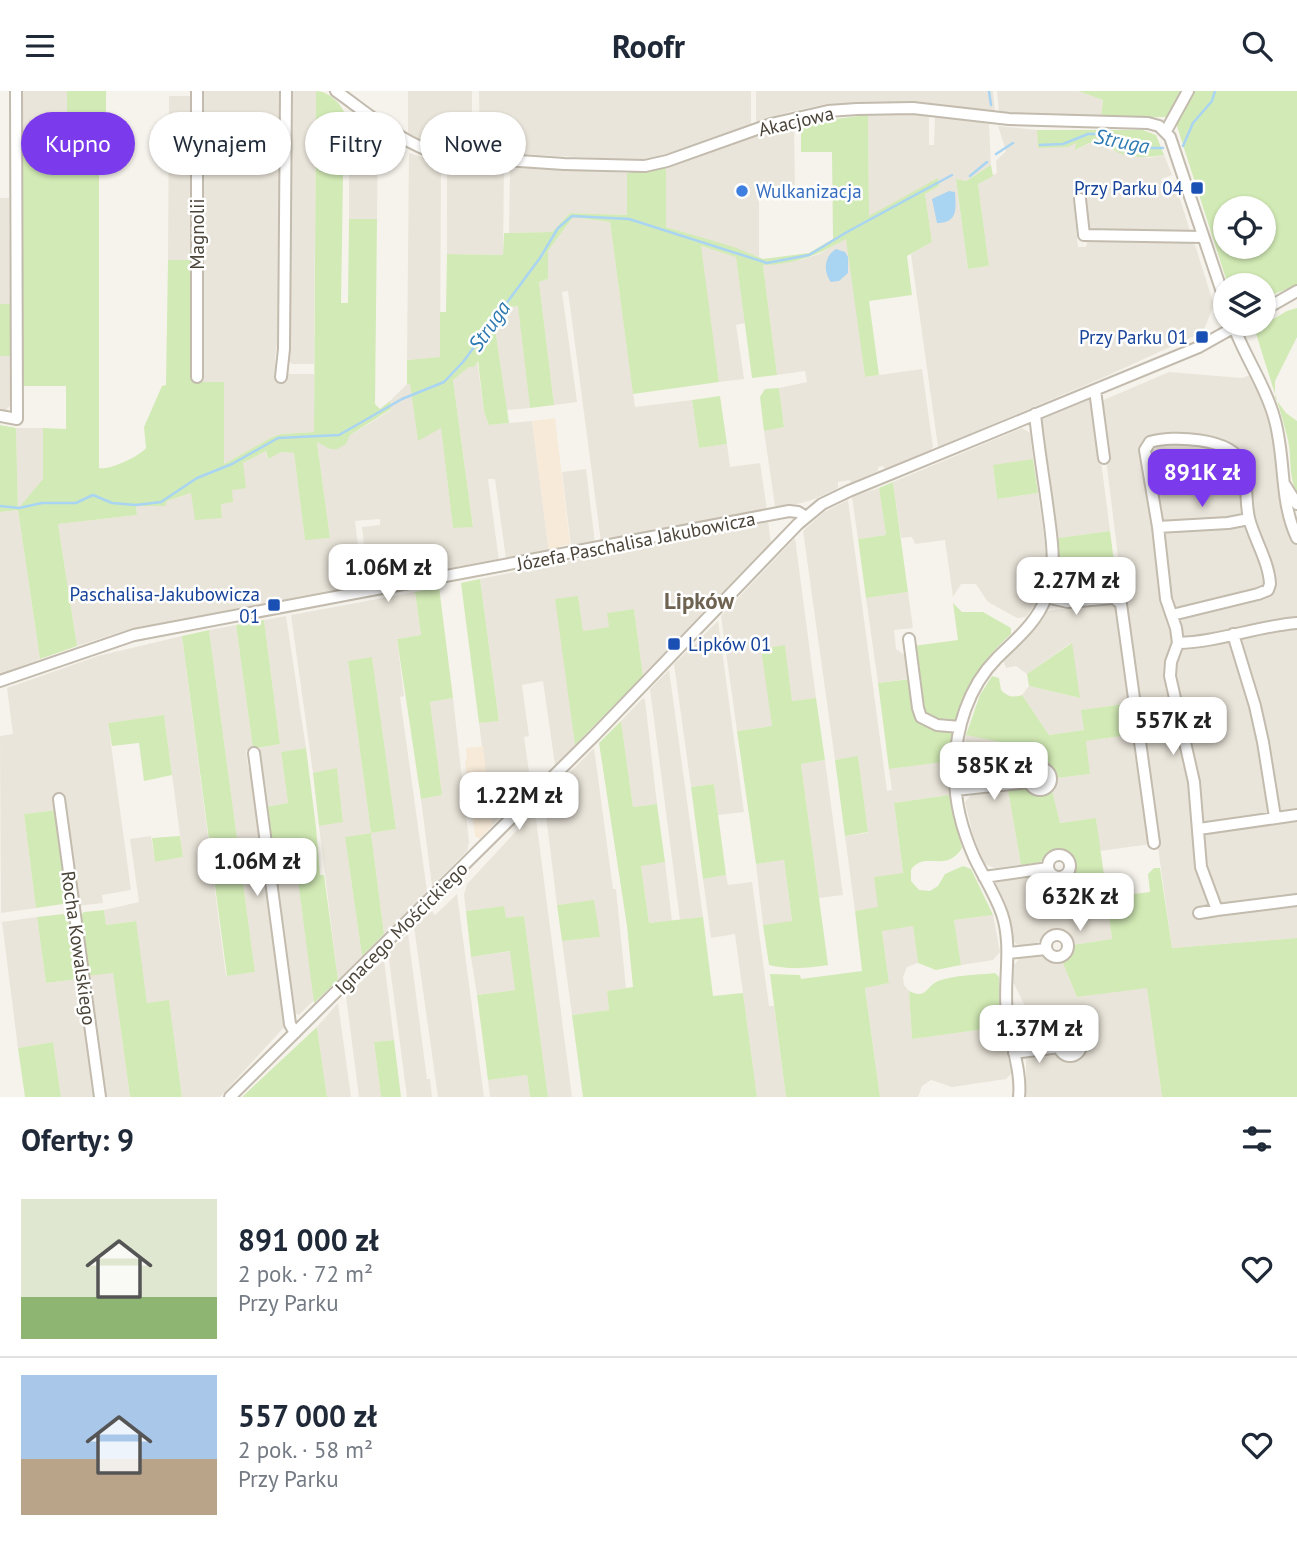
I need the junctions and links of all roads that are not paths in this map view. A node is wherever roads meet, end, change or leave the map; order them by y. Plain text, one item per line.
1 (16, 91) edge
2 (197, 91) edge
3 (286, 91) edge
4 (336, 91) edge
5 (1188, 91) edge
6 (1166, 131) junction
7 (1080, 199) dead end
8 (1203, 237) junction
9 (1215, 273) edge
10 (1297, 291) edge
11 (1276, 303) edge
12 (1218, 336) edge
13 (1241, 336) edge
14 (197, 377) dead end
15 (281, 377) dead end
16 (1095, 390) junction
17 (1035, 414) junction
18 (0, 416) edge
19 (1104, 458) dead end
20 (1285, 485) junction
21 (1297, 504) edge
22 (806, 517) junction
23 (1249, 519) junction
24 (1294, 521) edge
25 (1158, 527) junction
26 (1297, 538) edge
27 (1046, 597) junction
28 (1172, 615) junction
29 (1297, 623) edge
30 (1233, 634) junction
31 (909, 639) dead end
32 (1178, 643) junction
33 (0, 681) edge
34 (960, 727) junction
35 (254, 753) dead end
36 (1029, 782) dead end
37 (956, 790) junction
38 (59, 799) dead end
39 (1297, 815) edge
40 (1275, 817) junction
41 (1199, 829) junction
42 (1154, 843) dead end
43 (1048, 868) dead end
44 (984, 877) junction
45 (1297, 900) edge
46 (1217, 910) junction
47 (1199, 913) dead end
48 (1046, 949) dead end
49 (1009, 953) junction
50 (295, 1033) junction
51 (1059, 1047) dead end
52 (1014, 1053) junction
53 (100, 1097) edge
54 (230, 1097) edge
55 (1019, 1097) edge

1 - 18 street
2 - 14 street, Magnolii
3 - 15 street
4 - 6 street, Akacjowa
5 - 6 street
6 - 8 street
7 - 8 street
8 - 9 street
10 - 11 street
12 - 16 street
13 - 20 street
16 - 17 street
16 - 19 street
17 - 22 street
17 - 27 street
20 - 21 street
20 - 24 street
22 - 33 street, Józefa Paschalisa Jakubowicza
22 - 50 street, Ignacego Mościckiego
23 - 25 street
23 - 25 street
23 - 28 street
24 - 26 street
25 - 28 street
27 - 34 street
27 - 42 street
28 - 32 street
29 - 30 street
30 - 32 street
30 - 40 street
31 - 34 street
32 - 41 street
34 - 37 street
35 - 50 street
36 - 37 street
37 - 44 street
38 - 53 street, Rocha Kowalskiego
39 - 40 street
40 - 41 street
41 - 46 street
43 - 44 street
44 - 49 street
45 - 46 street
46 - 47 street
48 - 49 street
49 - 52 street
50 - 54 street, Ignacego Mościckiego
51 - 52 street
52 - 55 street

